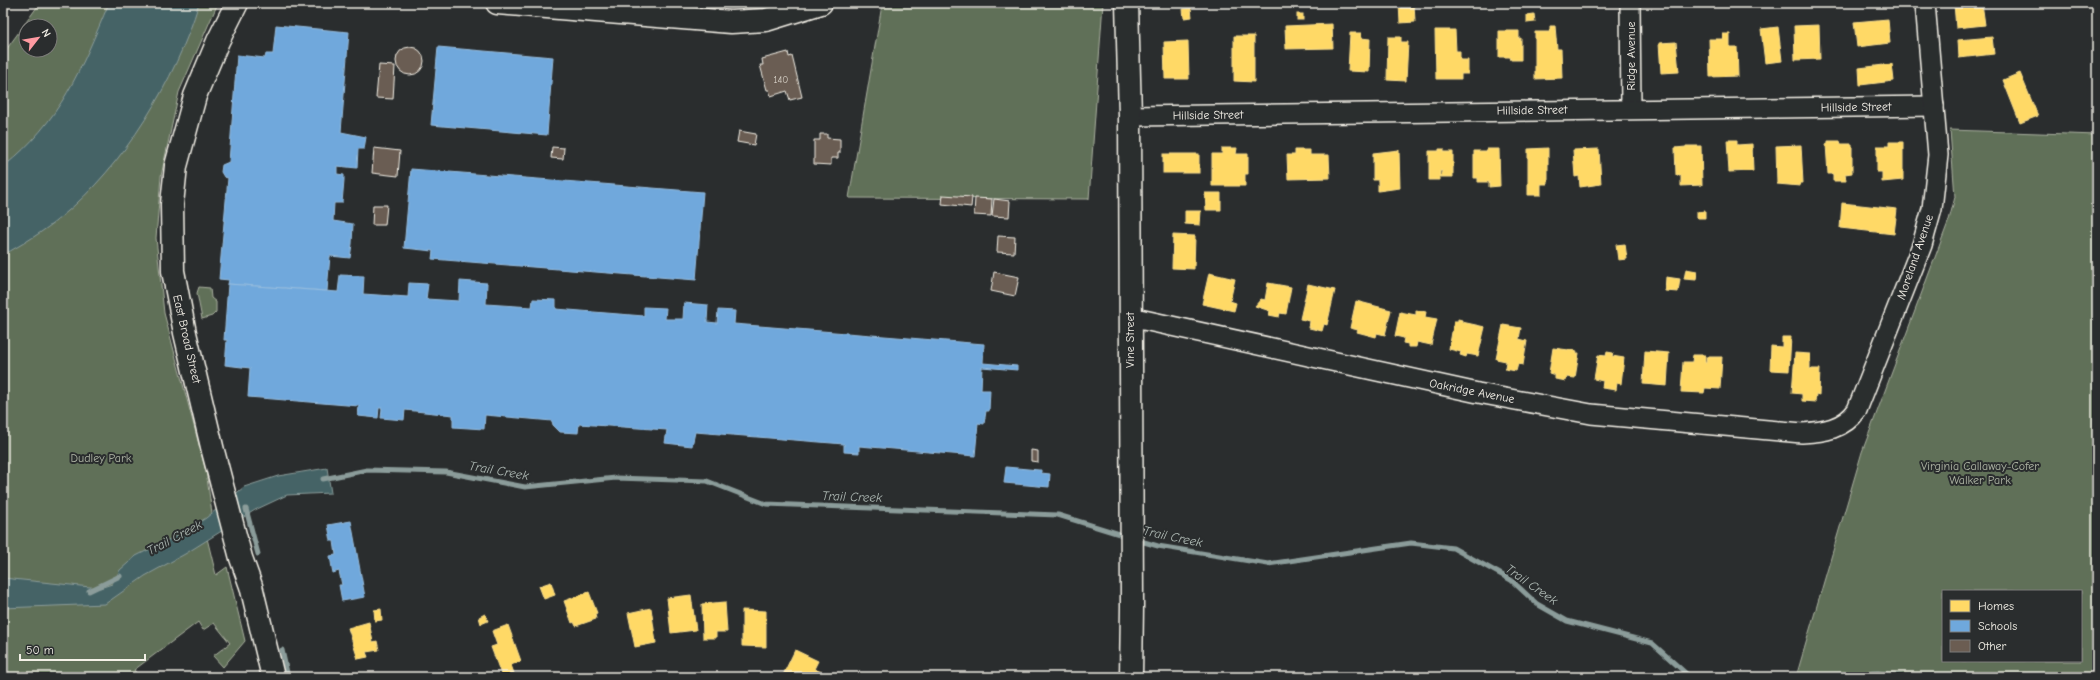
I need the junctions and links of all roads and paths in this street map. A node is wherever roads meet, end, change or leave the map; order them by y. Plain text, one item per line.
1 (237, 3) edge
2 (497, 3) edge
3 (821, 3) edge
4 (1128, 3) edge
5 (1630, 3) edge
6 (1925, 3) edge
7 (1934, 106) junction
8 (1631, 109) junction
9 (1130, 116) junction
10 (1130, 317) junction
11 (1819, 432) joint
12 (268, 675) edge
13 (1131, 677) edge

1 - 12 street, East Broad Street
2 - 3 street
4 - 9 street, Vine Street
5 - 8 street, Ridge Avenue
6 - 7 street, Moreland Avenue
7 - 8 street, Hillside Street
7 - 11 street, Moreland Avenue
8 - 9 street, Hillside Street
9 - 10 street, Vine Street
10 - 11 street, Oakridge Avenue
10 - 13 street, Vine Street

